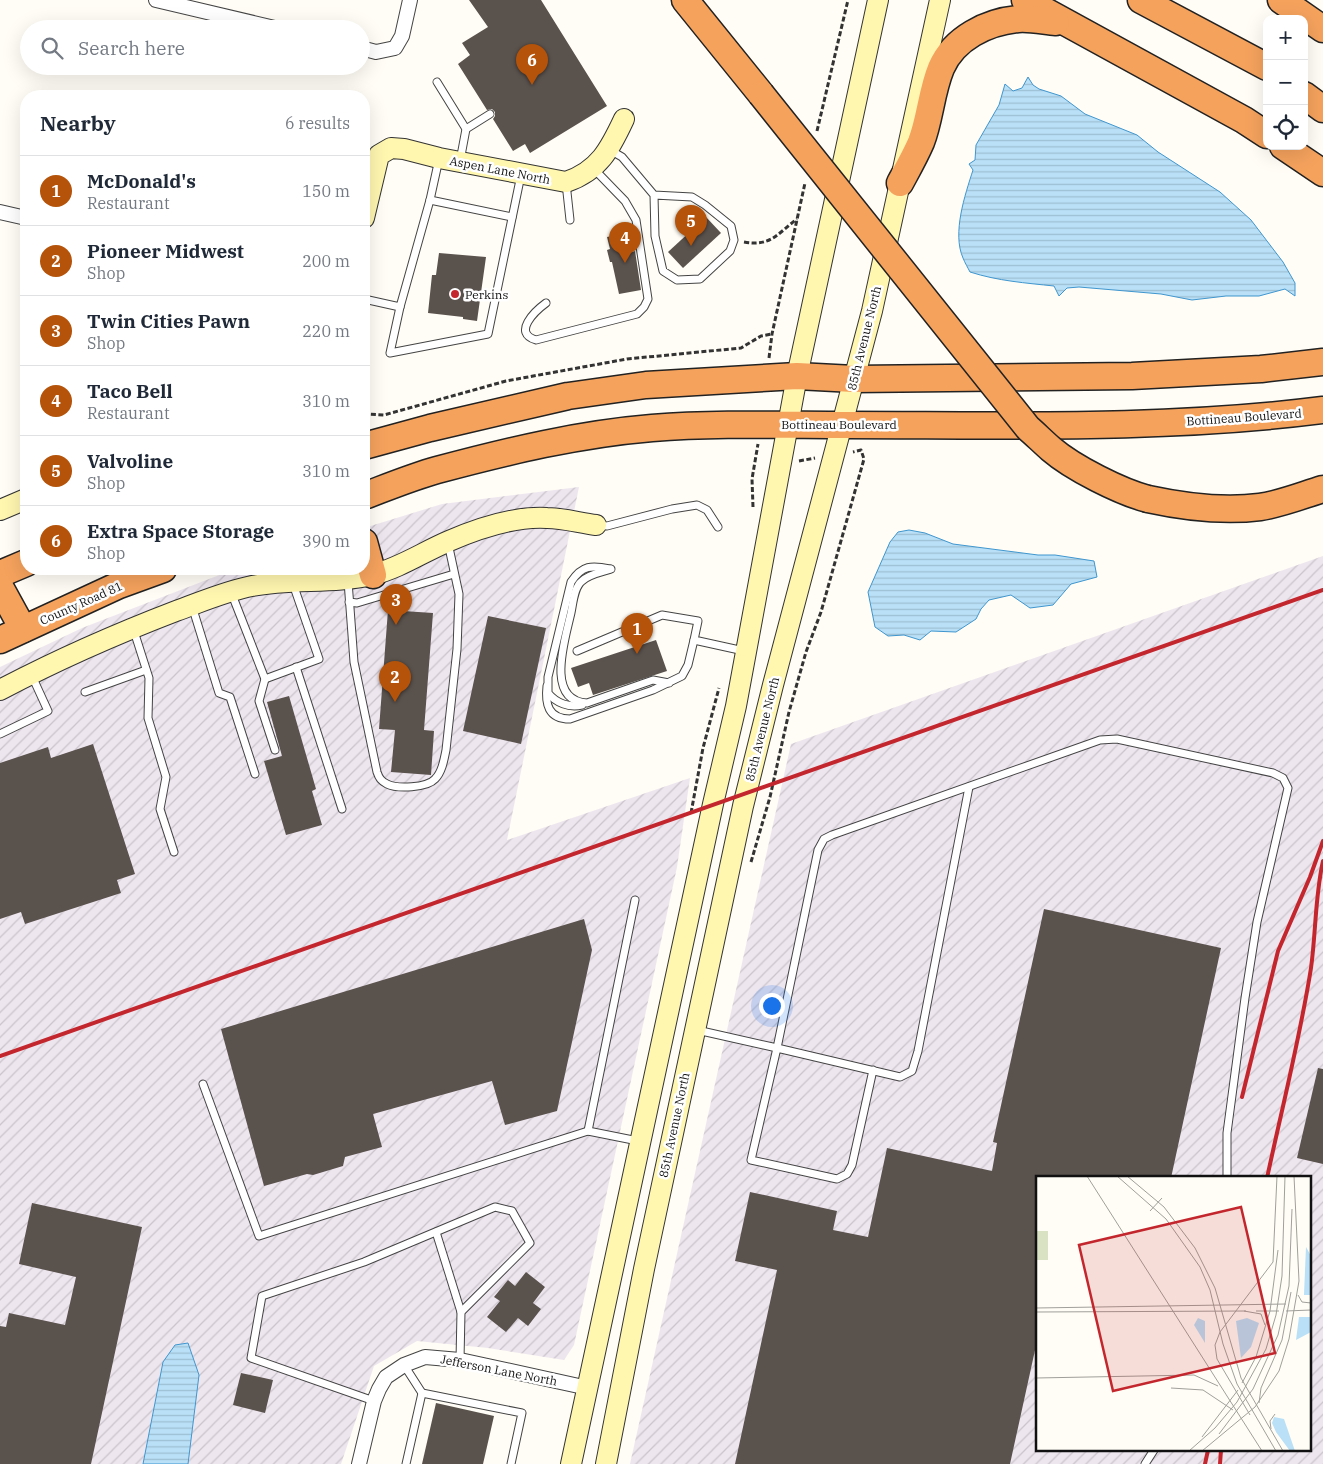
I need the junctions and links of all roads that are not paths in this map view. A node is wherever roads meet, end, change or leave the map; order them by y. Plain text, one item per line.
1 (156, 0) edge
2 (410, 0) edge
3 (685, 0) edge
4 (878, 0) edge
5 (940, 0) edge
6 (1025, 0) edge
7 (1141, 0) edge
8 (1281, 0) edge
9 (241, 20) edge
10 (1069, 23) junction
11 (1323, 29) edge
12 (370, 50) edge
13 (1263, 65) edge
14 (437, 82) dead end
15 (1308, 98) edge
16 (1323, 109) edge
17 (490, 114) dead end
18 (624, 119) dead end
19 (466, 129) junction
20 (1263, 132) edge
21 (609, 150) junction
22 (1290, 150) edge
23 (439, 158) junction
24 (460, 162) junction
25 (592, 168) junction
26 (1323, 173) edge
27 (521, 175) junction
28 (566, 182) junction
29 (900, 183) junction
30 (370, 193) edge
31 (654, 195) junction
32 (430, 200) junction
33 (0, 212) edge
34 (20, 217) edge
35 (512, 217) junction
36 (570, 220) dead end
37 (370, 300) edge
38 (546, 303) dead end
39 (400, 307) junction
40 (1323, 362) edge
41 (797, 376) junction
42 (854, 379) junction
43 (1323, 410) edge
44 (788, 424) junction
45 (843, 425) junction
46 (370, 444) edge
47 (1323, 489) edge
48 (370, 494) edge
49 (596, 525) joint
50 (718, 527) dead end
51 (448, 542) junction
52 (20, 566) edge
53 (370, 573) edge
54 (0, 574) edge
55 (454, 574) junction
56 (146, 575) edge
57 (364, 575) edge
58 (360, 576) junction
59 (292, 581) junction
60 (0, 587) edge
61 (231, 592) junction
62 (349, 602) junction
63 (192, 606) junction
64 (133, 628) junction
65 (11, 634) edge
66 (694, 640) junction
67 (577, 652) dead end
68 (747, 652) junction
69 (296, 667) junction
70 (146, 670) junction
71 (31, 673) junction
72 (265, 679) junction
73 (670, 683) junction
74 (547, 686) junction
75 (0, 690) edge
76 (85, 692) dead end
77 (588, 704) junction
78 (0, 734) edge
79 (275, 750) dead end
80 (255, 774) dead end
81 (969, 787) junction
82 (342, 809) dead end
83 (174, 852) dead end
84 (635, 900) dead end
85 (666, 1024) junction
86 (694, 1030) junction
87 (777, 1048) junction
88 (873, 1070) junction
89 (203, 1084) dead end
90 (588, 1131) junction
91 (641, 1142) junction
92 (669, 1148) junction
93 (1226, 1176) edge
94 (436, 1232) junction
95 (461, 1312) junction
96 (460, 1360) junction
97 (404, 1365) junction
98 (588, 1388) junction
99 (422, 1393) junction
100 (374, 1401) junction
101 (1153, 1452) edge
102 (359, 1464) edge
103 (406, 1464) edge
104 (511, 1464) edge
105 (571, 1464) edge
106 (606, 1464) edge
107 (1145, 1464) edge

1 - 9 street
2 - 12 street
3 - 47 highway, bridge
4 - 41 main road
5 - 29 main road, 85th Avenue North
6 - 10 highway
7 - 13 highway
8 - 11 highway
10 - 20 highway
10 - 29 highway
14 - 19 lane
15 - 16 highway
17 - 19 lane
18 - 21 main road, Aspen Lane North
19 - 24 lane
21 - 25 main road, Aspen Lane North
21 - 31 lane
22 - 26 highway
23 - 24 main road, Aspen Lane North
23 - 30 main road, Aspen Lane North
23 - 32 lane
24 - 27 main road, Aspen Lane North
25 - 28 main road, Aspen Lane North
25 - 38 lane
27 - 28 main road, Aspen Lane North
27 - 35 lane
28 - 36 lane
29 - 42 main road, 85th Avenue North
31 - 31 lane
32 - 35 lane
32 - 39 lane
33 - 34 street
35 - 39 lane
37 - 39 lane
40 - 42 highway
41 - 42 highway
41 - 44 main road
41 - 46 highway
42 - 45 main road, 85th Avenue North
43 - 45 highway, Bottineau Boulevard
44 - 45 highway, Bottineau Boulevard
44 - 48 highway, Bottineau Boulevard
44 - 68 main road
45 - 86 main road, 85th Avenue North
49 - 50 lane
49 - 51 main road
51 - 53 main road
51 - 55 lane
52 - 54 highway
55 - 62 lane
55 - 62 lane
56 - 65 highway, County Road 81
57 - 58 main road
58 - 59 main road
58 - 62 lane
59 - 61 main road
59 - 69 lane
60 - 65 highway
61 - 63 main road
61 - 72 lane
63 - 64 main road
63 - 80 lane
64 - 70 lane
64 - 71 main road
66 - 67 lane
66 - 68 lane
66 - 73 lane
68 - 85 main road
69 - 72 lane
69 - 82 lane
70 - 76 lane
70 - 83 lane
71 - 75 main road
71 - 78 lane
72 - 79 lane
73 - 74 lane
73 - 77 lane
74 - 77 lane
74 - 77 lane
81 - 87 lane
81 - 88 lane
81 - 93 lane
84 - 90 lane
85 - 86 main road
85 - 91 main road
86 - 87 lane
86 - 92 main road, 85th Avenue North
87 - 88 lane
87 - 88 lane
89 - 90 lane
90 - 91 lane
91 - 92 main road
91 - 98 main road
92 - 106 main road, 85th Avenue North
94 - 95 lane
94 - 95 lane
94 - 100 lane
95 - 96 lane
96 - 97 street, Jefferson Lane North
96 - 98 street, Jefferson Lane North
97 - 99 lane
97 - 100 street, Jefferson Lane North
98 - 105 main road
99 - 103 lane
99 - 104 lane
100 - 102 street, Jefferson Lane North
101 - 107 lane

